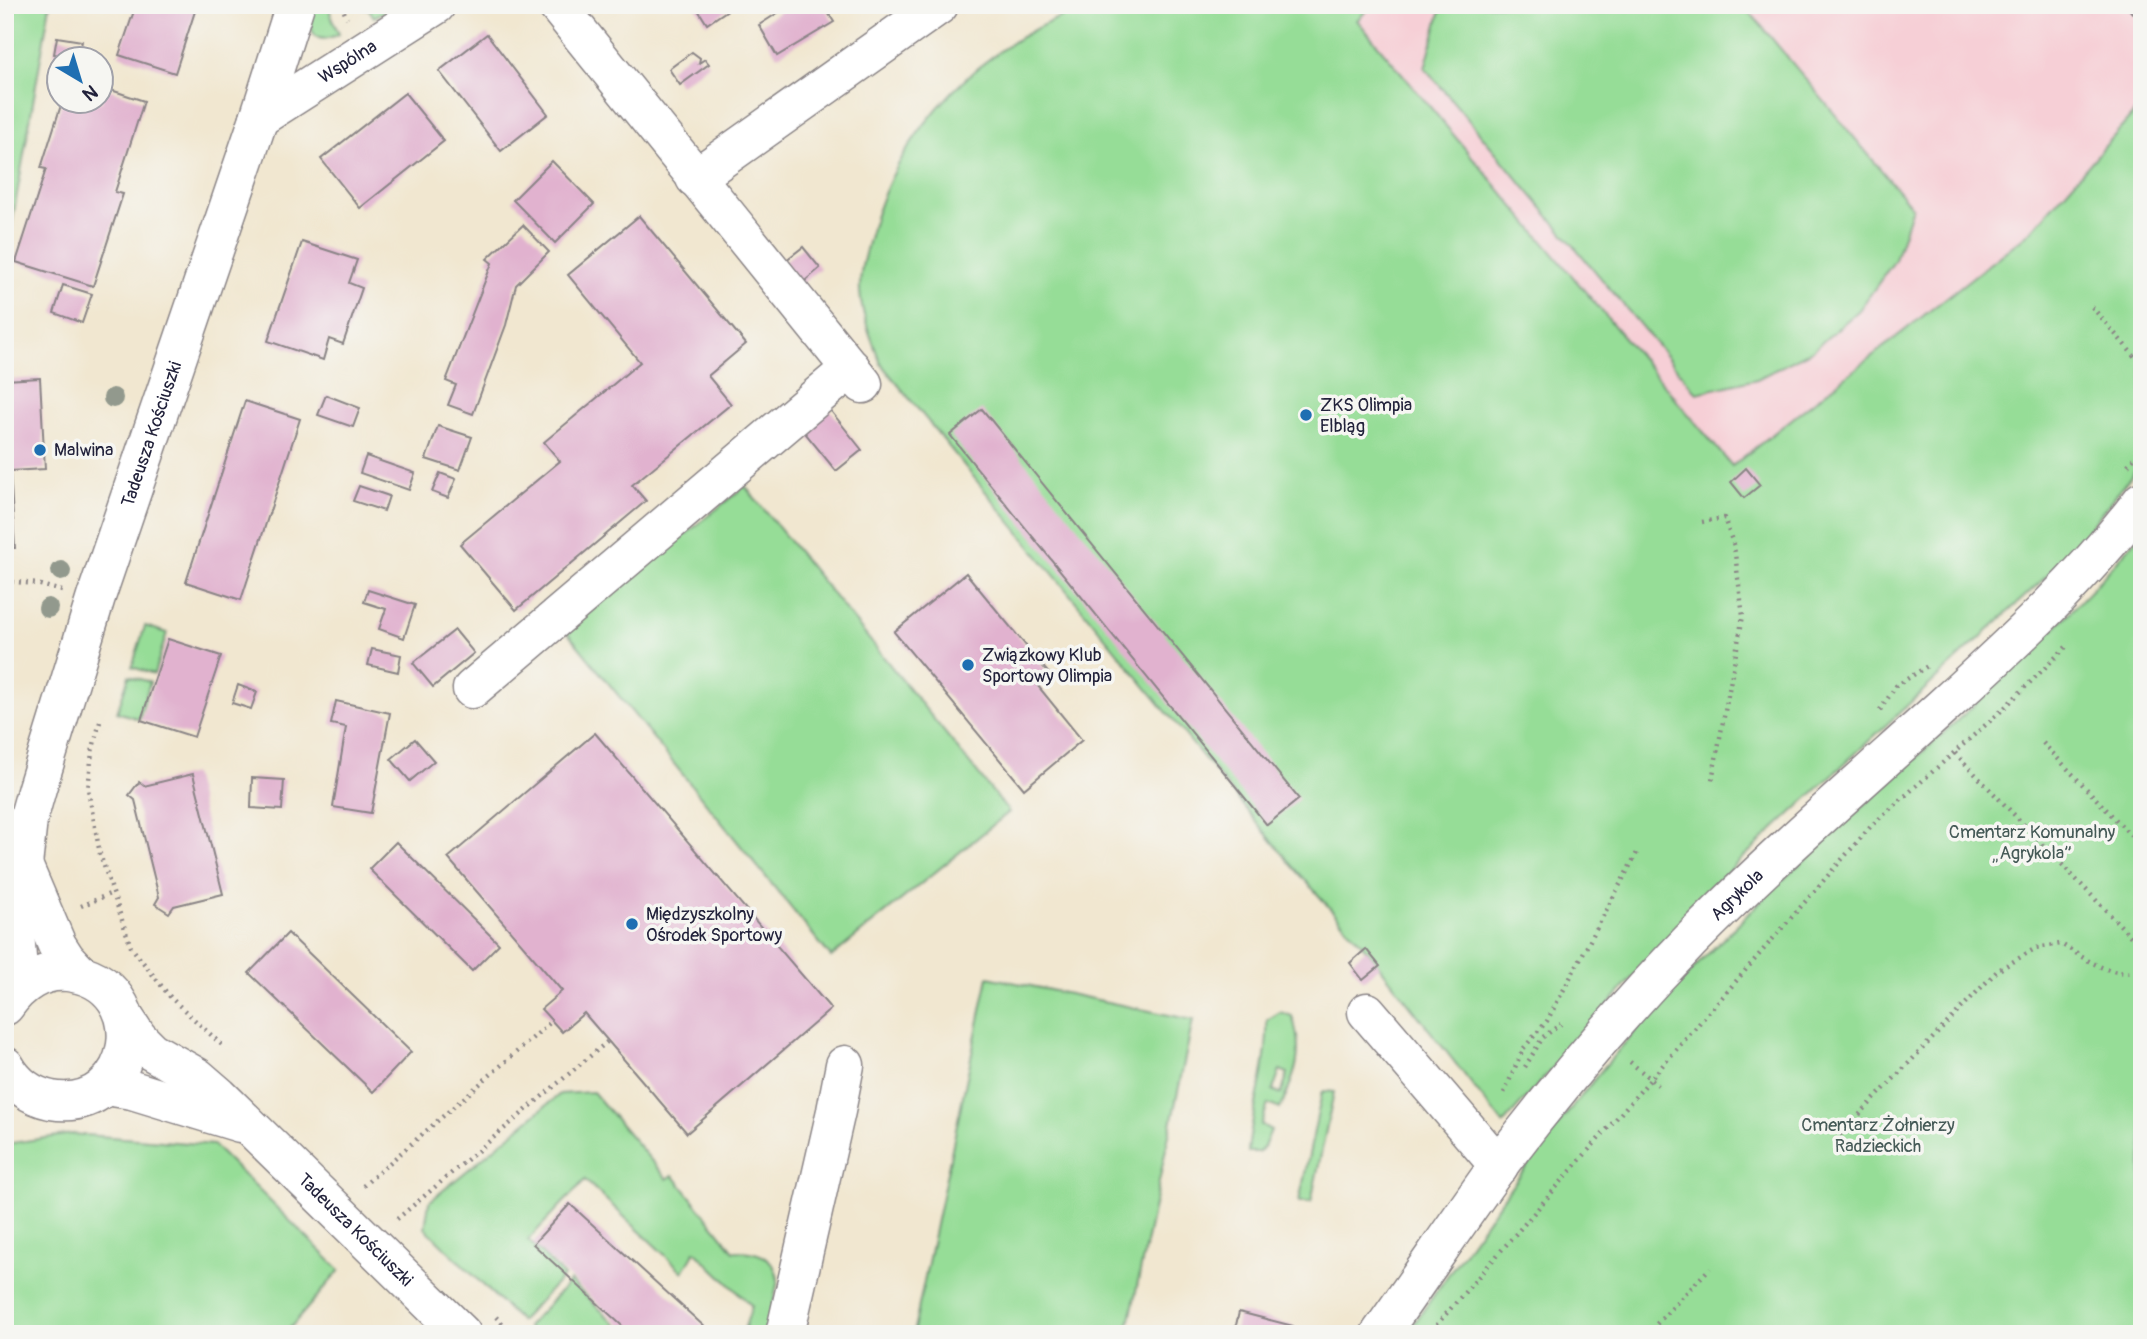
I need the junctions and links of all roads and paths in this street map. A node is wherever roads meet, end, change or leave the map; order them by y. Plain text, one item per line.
1 (295, 5) edge
2 (436, 5) edge
3 (557, 5) edge
4 (939, 5) edge
5 (259, 118) junction
6 (695, 178) junction
7 (2092, 307) dead end
8 (2142, 365) edge
9 (2142, 501) edge
10 (1702, 522) dead end
11 (5, 581) edge
12 (63, 592) dead end
13 (2069, 643) dead end
14 (472, 689) dead end
15 (101, 716) dead end
16 (2043, 743) dead end
17 (1955, 753) junction
18 (1712, 780) dead end
19 (2142, 847) edge
20 (1639, 849) dead end
21 (23, 865) junction
22 (2142, 948) edge
23 (2142, 971) edge
24 (80, 974) junction
25 (10, 999) edge
26 (1367, 1012) dead end
27 (126, 1020) junction
28 (552, 1021) dead end
29 (608, 1041) dead end
30 (227, 1050) dead end
31 (845, 1065) dead end
32 (13, 1083) edge
33 (105, 1086) junction
34 (248, 1126) junction
35 (1835, 1140) dead end
36 (1487, 1154) junction
37 (355, 1177) dead end
38 (363, 1185) junction
39 (371, 1194) dead end
40 (387, 1212) dead end
41 (395, 1220) junction
42 (405, 1230) dead end
43 (1710, 1268) dead end
44 (477, 1324) edge
45 (513, 1334) edge
46 (785, 1334) edge
47 (1380, 1334) edge
48 (1429, 1334) edge
49 (1647, 1334) edge

1 - 5 street, Tadeusza Kościuszki
2 - 5 street, Wspólna
3 - 6 street
4 - 6 street
5 - 21 street, Tadeusza Kościuszki
6 - 14 street
7 - 8 path
9 - 36 street, Agrykola
10 - 18 path
11 - 12 path
13 - 17 path
15 - 30 path
16 - 19 path
17 - 22 path
17 - 48 path
20 - 36 path
21 - 24 street
21 - 25 street, Tadeusza Kościuszki
23 - 35 path
24 - 25 street
24 - 27 street, Tadeusza Kościuszki
26 - 36 street
27 - 33 street
27 - 34 street, Tadeusza Kościuszki
28 - 38 path
29 - 41 path
31 - 46 street
32 - 33 street
33 - 34 street, Tadeusza Kościuszki
34 - 44 street, Tadeusza Kościuszki
36 - 47 street, Agrykola
37 - 38 path
38 - 39 path
40 - 41 path
41 - 42 path
43 - 49 path
44 - 45 path

